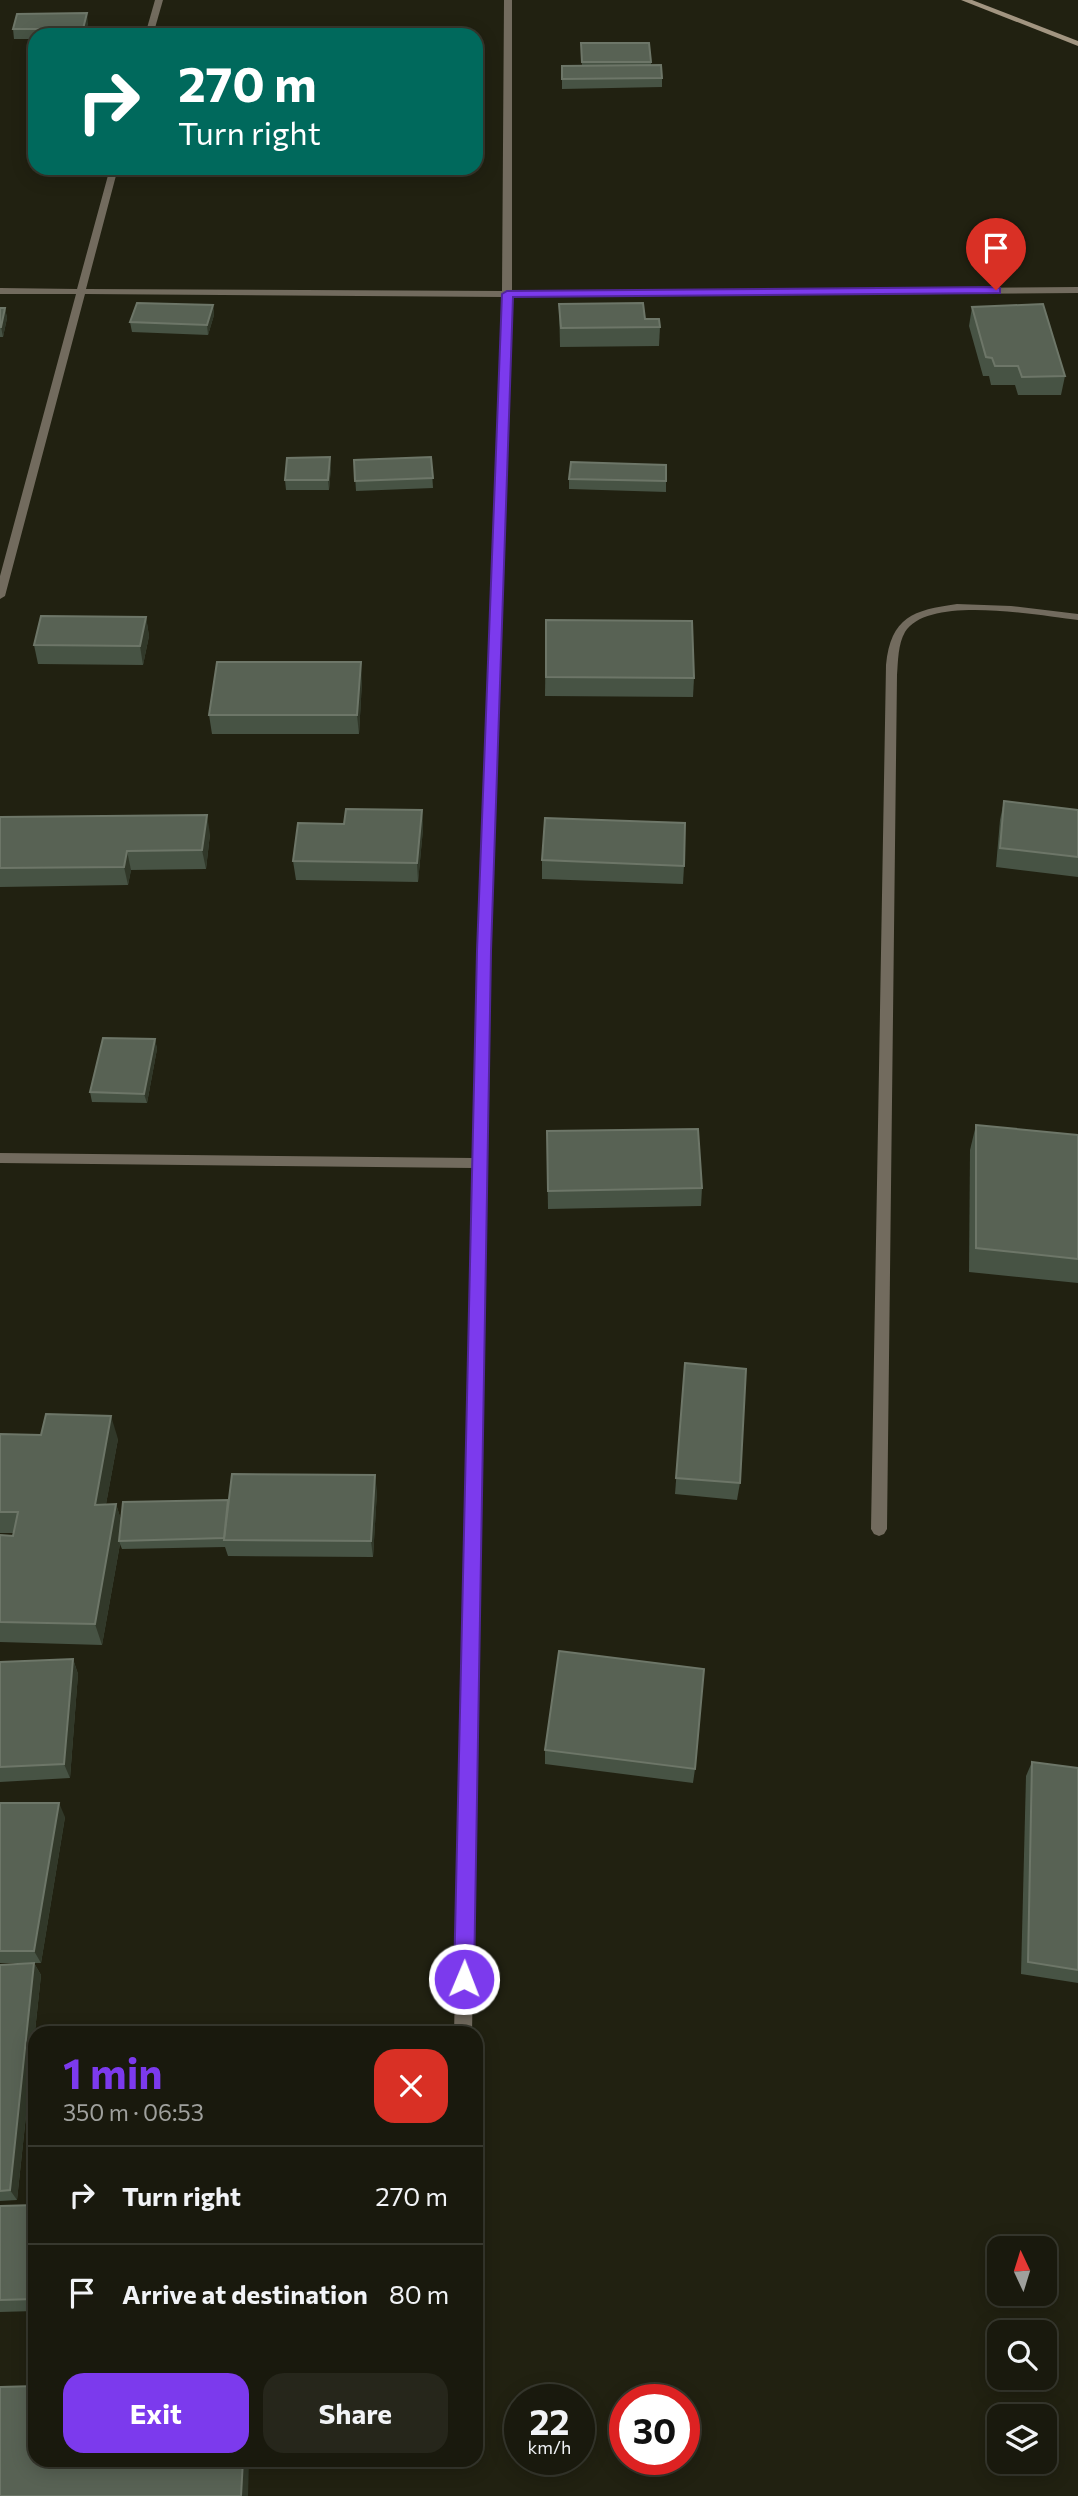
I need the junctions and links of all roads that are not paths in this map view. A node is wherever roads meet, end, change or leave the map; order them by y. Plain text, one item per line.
1 (159, 0) edge
2 (508, 0) edge
3 (965, 0) edge
4 (151, 28) edge
5 (1078, 44) edge
6 (112, 175) edge
7 (1078, 290) edge
8 (0, 291) edge
9 (81, 292) junction
10 (507, 294) junction
11 (0, 596) edge
12 (1078, 617) edge
13 (0, 1158) edge
14 (480, 1163) junction
15 (879, 1529) dead end
16 (463, 2026) edge

1 - 4 street
2 - 10 street
3 - 5 main road
6 - 9 street
7 - 10 street
8 - 9 street
9 - 10 street
9 - 11 street
10 - 14 street
12 - 15 street
13 - 14 street
14 - 16 street

